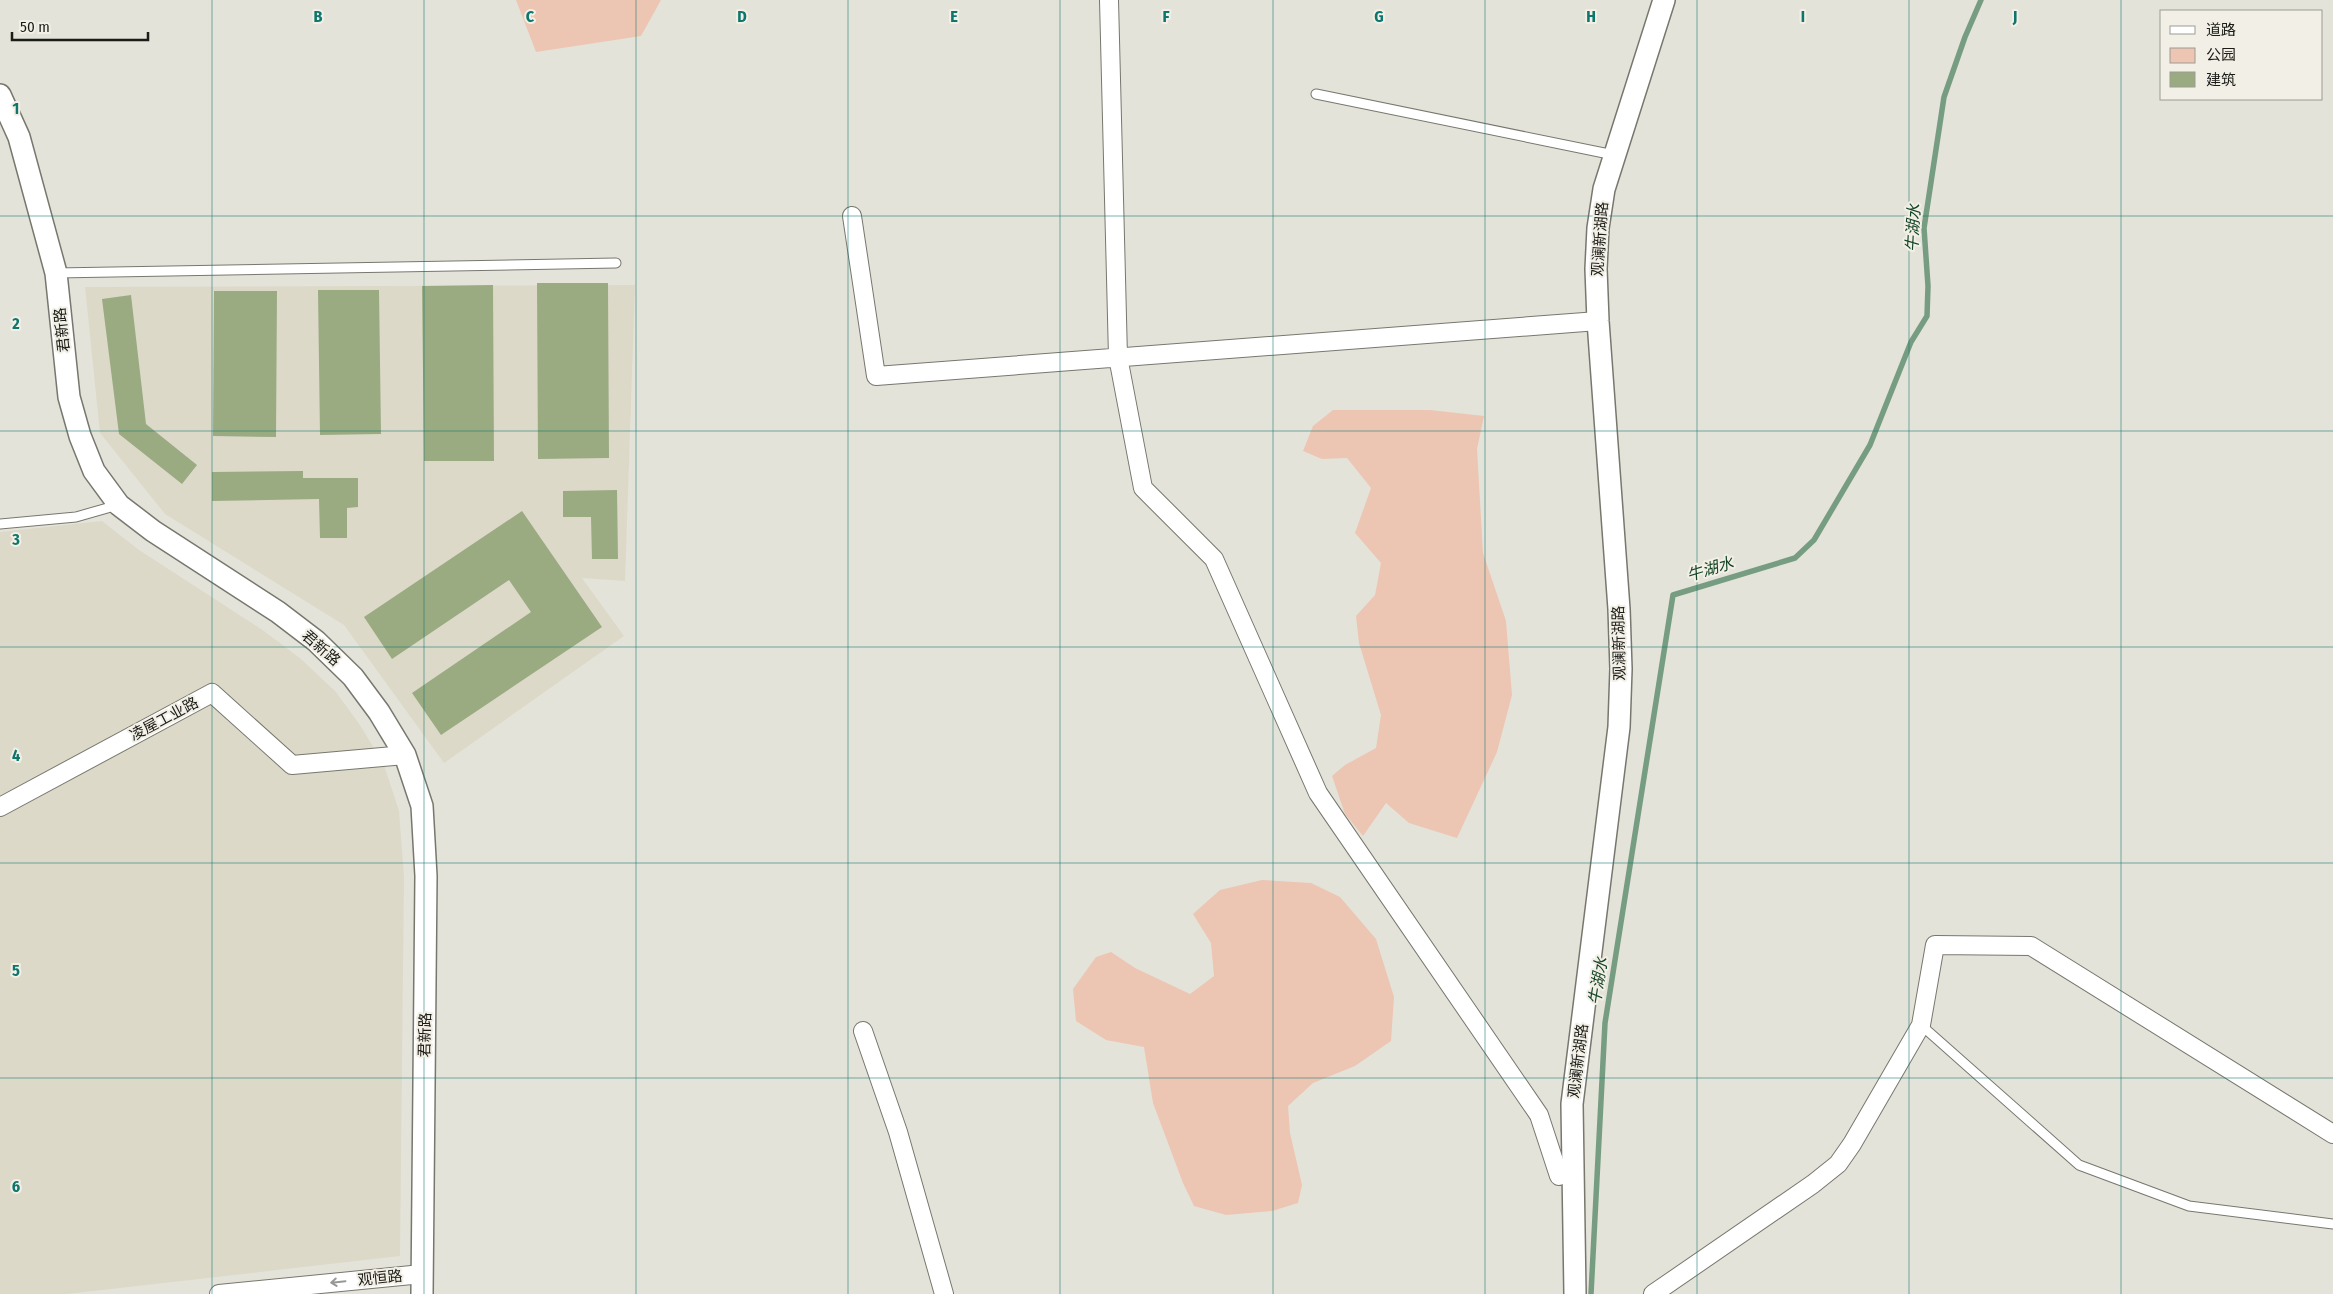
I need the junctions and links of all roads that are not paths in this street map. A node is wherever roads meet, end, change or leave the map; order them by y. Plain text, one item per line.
1 (1109, 0) edge
2 (1664, 0) edge
3 (1316, 94) dead end
4 (0, 95) edge
5 (1614, 155) junction
6 (852, 216) dead end
7 (616, 263) dead end
8 (56, 273) junction
9 (1598, 321) junction
10 (1118, 357) junction
11 (119, 505) junction
12 (0, 524) edge
13 (405, 756) junction
14 (0, 807) edge
15 (1920, 1025) junction
16 (863, 1031) dead end
17 (2333, 1134) edge
18 (1559, 1176) dead end
19 (2333, 1224) edge
20 (422, 1284) edge
21 (219, 1294) edge
22 (944, 1294) edge
23 (1575, 1294) edge
24 (1653, 1294) edge

1 - 10 street
2 - 5 street, 观澜新湖路
3 - 5 lane
4 - 8 street, 君新路
5 - 9 street, 观澜新湖路
6 - 10 street
7 - 8 lane
8 - 11 street, 君新路
9 - 10 street
9 - 23 street, 观澜新湖路
10 - 18 street
11 - 12 lane
11 - 13 street, 君新路
13 - 14 street, 凌屋工业路
13 - 20 street, 君新路
15 - 17 street
15 - 19 lane
15 - 24 street
16 - 22 street
20 -> 21 street, 观恒路

